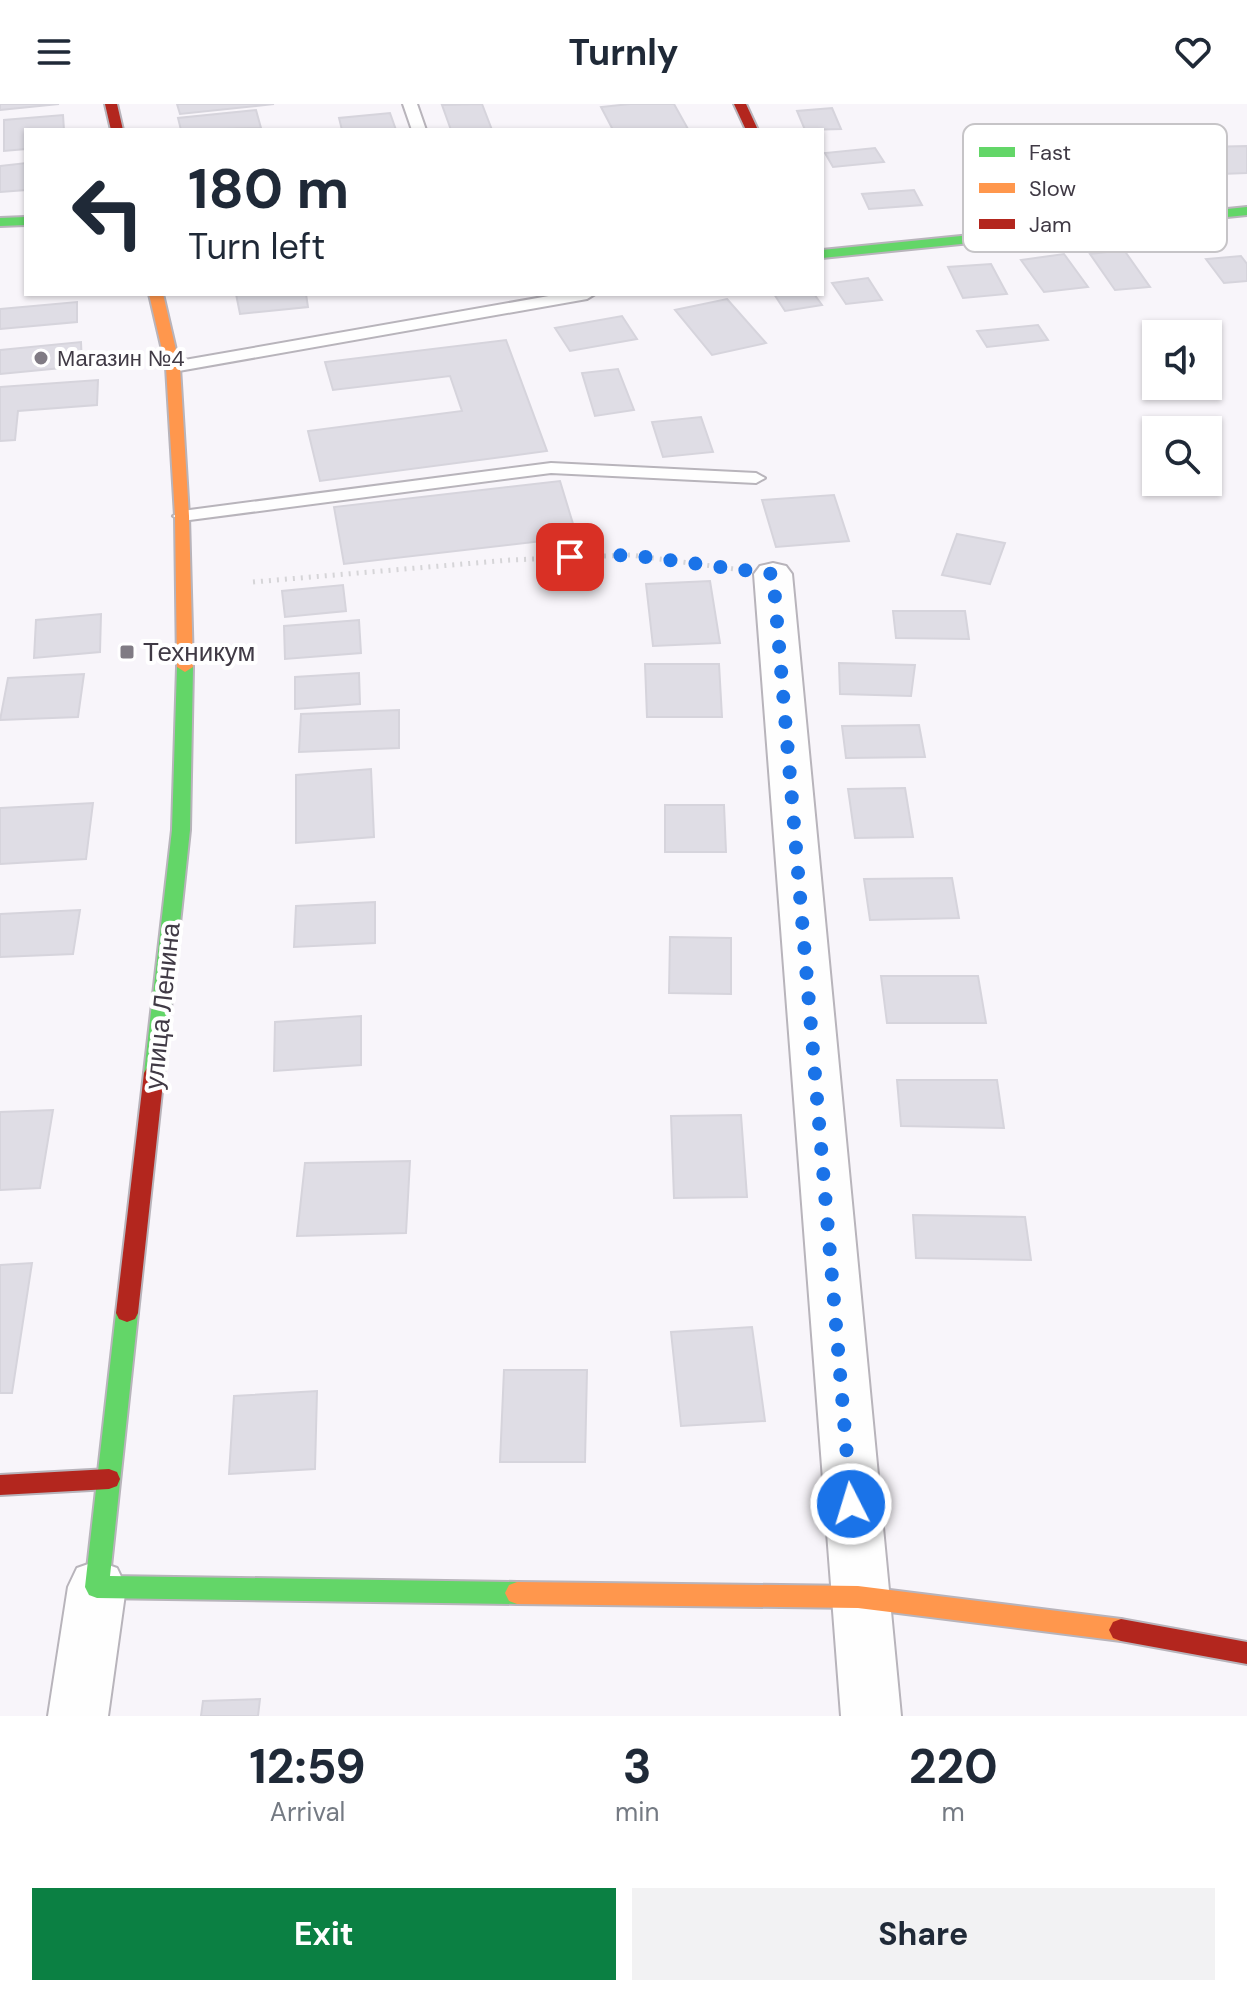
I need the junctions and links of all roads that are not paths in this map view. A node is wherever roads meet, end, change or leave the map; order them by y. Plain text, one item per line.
1 (111, 104) edge
2 (410, 104) edge
3 (740, 104) edge
4 (117, 128) edge
5 (418, 128) edge
6 (751, 128) edge
7 (1247, 211) edge
8 (1227, 213) edge
9 (24, 221) edge
10 (0, 222) edge
11 (963, 240) edge
12 (824, 254) edge
13 (156, 296) edge
14 (576, 296) edge
15 (173, 367) junction
16 (756, 478) dead end
17 (182, 516) junction
18 (773, 574) road end
19 (109, 1479) junction
20 (0, 1485) edge
21 (97, 1587) junction
22 (858, 1597) junction
23 (1247, 1653) edge
24 (78, 1716) edge
25 (871, 1716) edge

1 - 4 main road
2 - 5 lane
3 - 6 main road
7 - 8 main road
9 - 10 main road
11 - 12 main road
13 - 15 main road, улица Ленина
14 - 15 lane
15 - 17 main road, улица Ленина
16 - 17 lane
17 - 19 main road, улица Ленина
18 - 22 street
19 - 20 main road
19 - 21 main road, улица Ленина
21 - 22 main road
21 - 24 street, улица Ленина
22 - 23 main road
22 - 25 street

